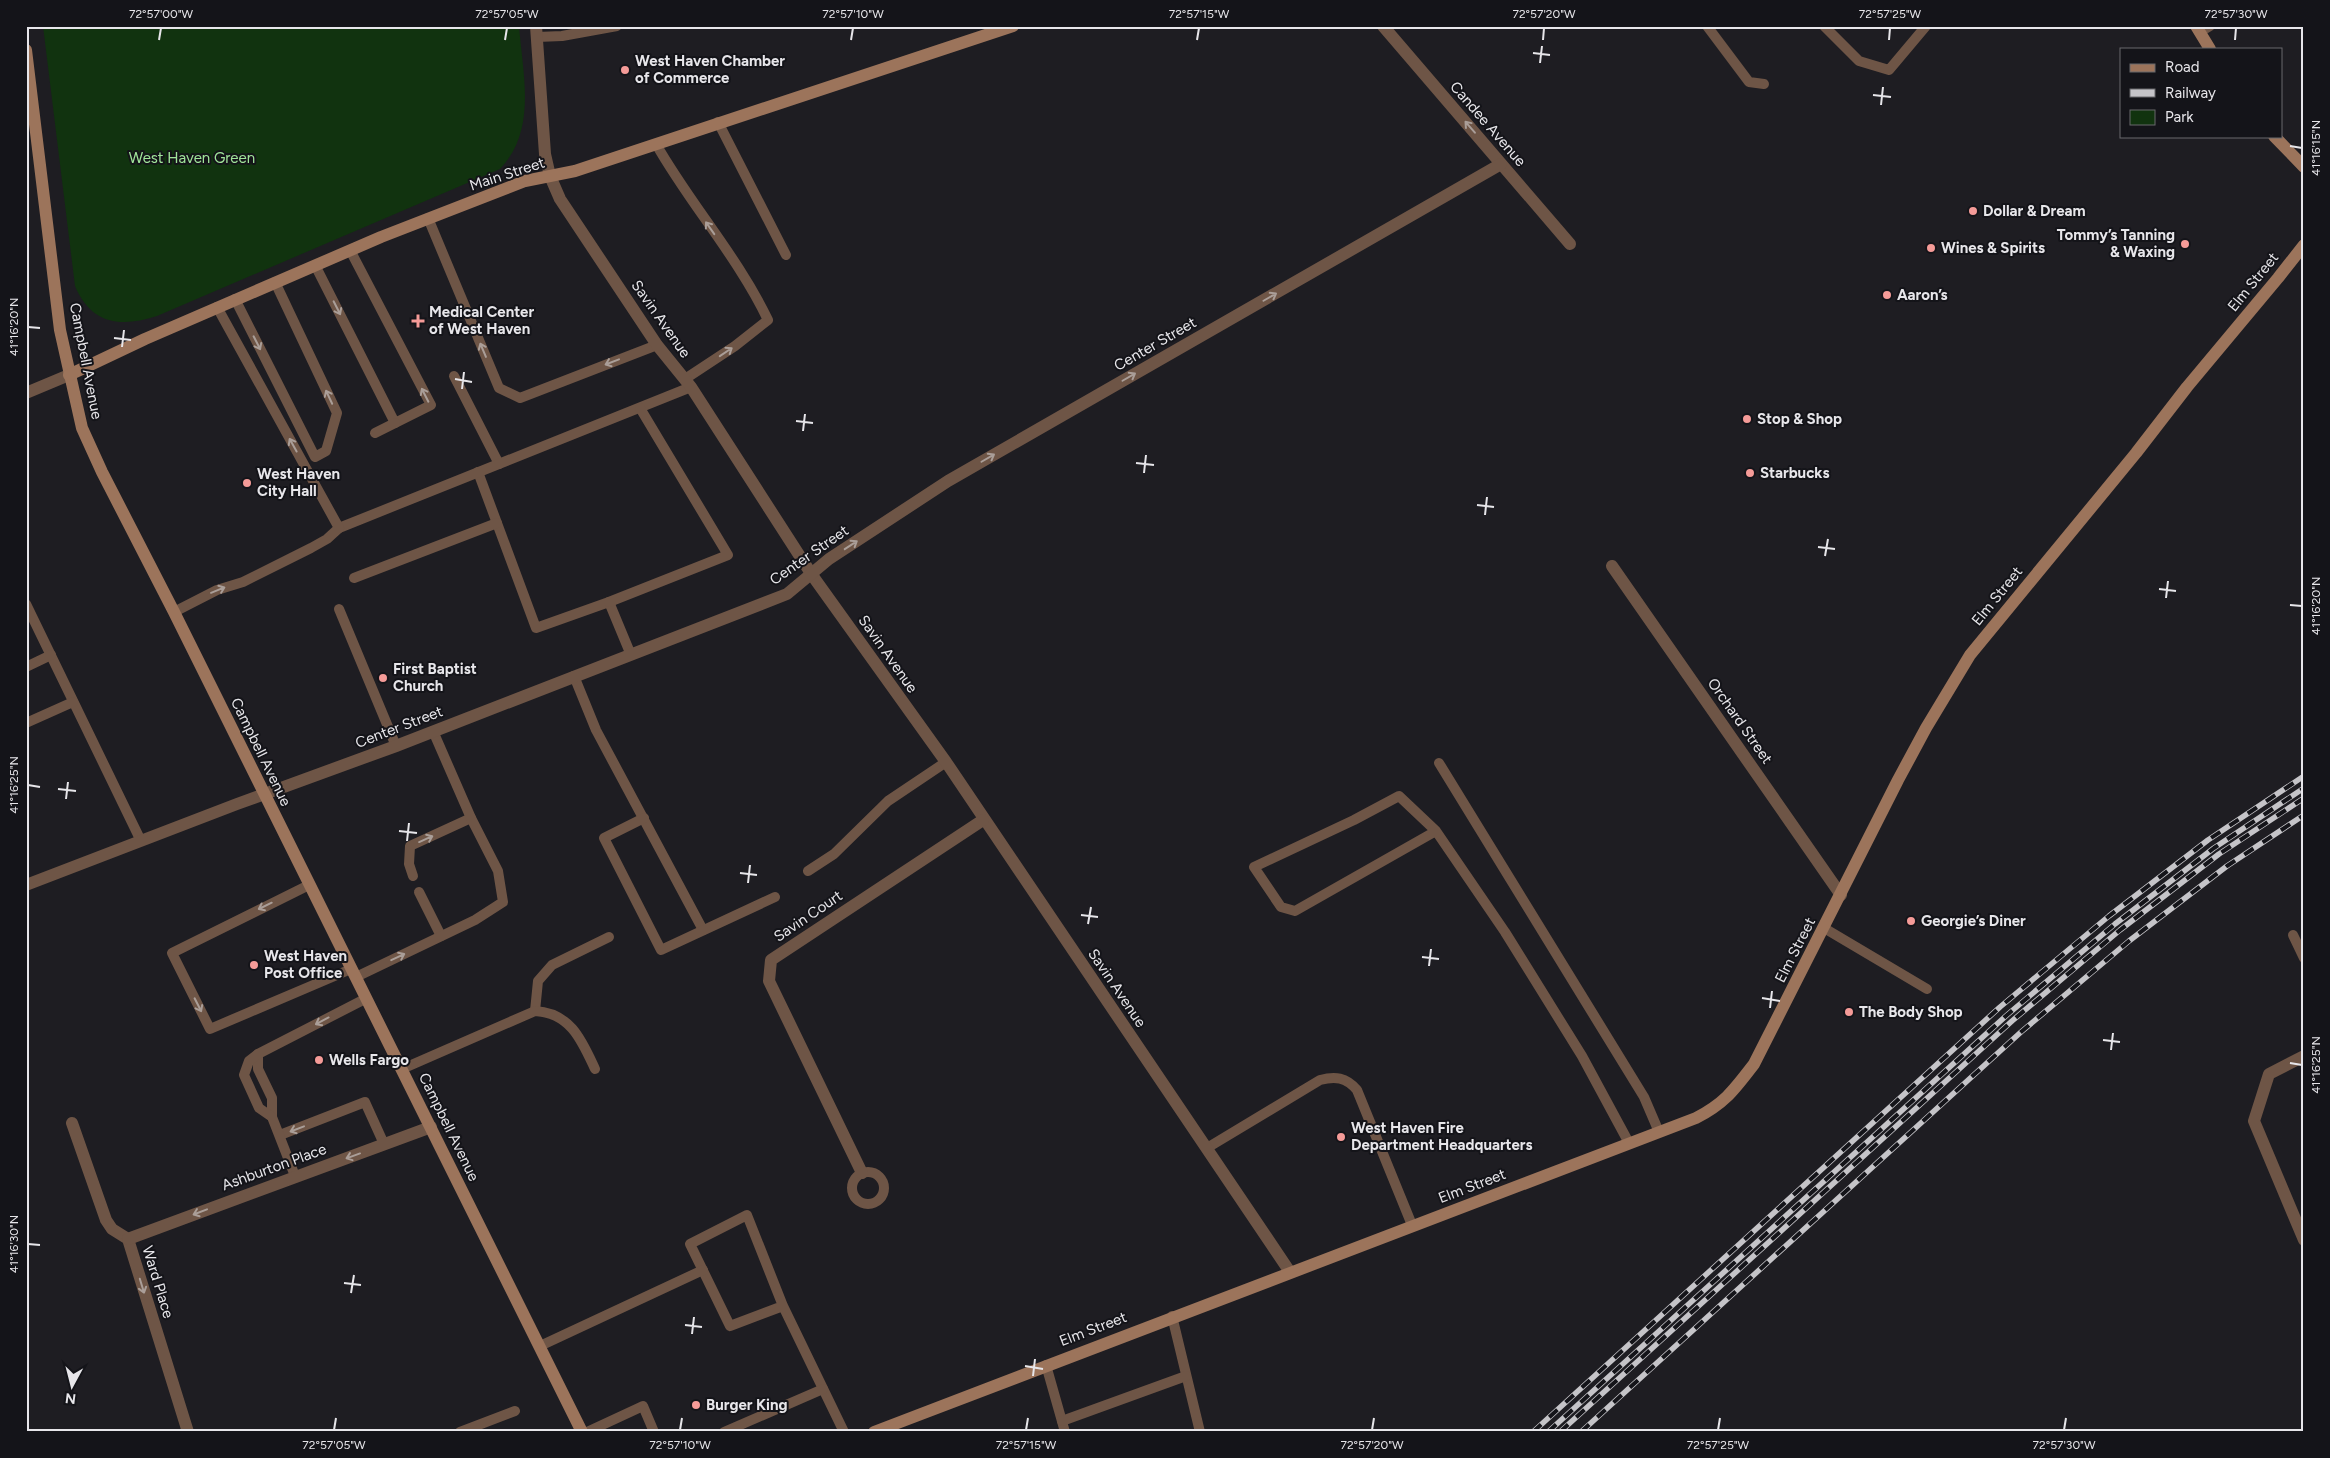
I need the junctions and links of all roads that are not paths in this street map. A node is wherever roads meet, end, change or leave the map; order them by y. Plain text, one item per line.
1 (617, 26) edge
2 (1013, 26) edge
3 (1382, 26) edge
4 (1707, 26) edge
5 (1824, 26) edge
6 (1926, 26) edge
7 (2202, 28) edge
8 (537, 31) edge
9 (2210, 48) edge
10 (26, 50) edge
11 (1764, 84) dead end
12 (718, 122) junction
13 (2276, 138) edge
14 (656, 144) junction
15 (1501, 164) junction
16 (2304, 167) edge
17 (550, 176) junction
18 (428, 218) junction
19 (1570, 244) dead end
20 (2304, 244) edge
21 (350, 250) junction
22 (786, 255) dead end
23 (315, 265) junction
24 (275, 282) junction
25 (235, 300) junction
26 (217, 307) junction
27 (657, 345) junction
28 (69, 375) junction
29 (454, 376) dead end
30 (688, 383) junction
31 (26, 394) edge
32 (640, 408) junction
33 (395, 423) junction
34 (375, 433) dead end
35 (499, 464) junction
36 (478, 472) junction
37 (497, 523) junction
38 (339, 528) junction
39 (1612, 566) dead end
40 (812, 575) junction
41 (354, 578) dead end
42 (609, 602) junction
43 (26, 606) edge
44 (339, 609) dead end
45 (174, 612) junction
46 (631, 654) junction
47 (51, 655) junction
48 (26, 667) edge
49 (574, 676) junction
50 (73, 702) junction
51 (26, 723) edge
52 (433, 731) junction
53 (396, 746) junction
54 (946, 762) junction
55 (1439, 763) dead end
56 (264, 795) junction
57 (472, 818) junction
58 (644, 818) junction
59 (983, 820) junction
60 (1436, 830) junction
61 (141, 841) junction
62 (808, 871) dead end
63 (412, 876) dead end
64 (26, 885) edge
65 (309, 885) junction
66 (419, 892) dead end
67 (1841, 895) junction
68 (775, 897) dead end
69 (1824, 928) junction
70 (703, 930) junction
71 (2293, 935) dead end
72 (441, 936) junction
73 (610, 937) dead end
74 (2304, 958) edge
75 (354, 973) junction
76 (1927, 989) dead end
77 (365, 998) junction
78 (536, 1011) junction
79 (258, 1054) junction
80 (2304, 1056) edge
81 (595, 1069) dead end
82 (402, 1070) junction
83 (272, 1117) junction
84 (72, 1123) dead end
85 (431, 1127) junction
86 (1659, 1132) junction
87 (280, 1135) junction
88 (1629, 1143) junction
89 (384, 1144) junction
90 (1207, 1148) junction
91 (862, 1173) dead end
92 (295, 1176) junction
93 (1412, 1226) junction
94 (128, 1239) junction
95 (2304, 1240) edge
96 (703, 1270) junction
97 (1290, 1272) junction
98 (783, 1306) junction
99 (1172, 1316) junction
100 (540, 1346) junction
101 (1046, 1365) junction
102 (1186, 1376) junction
103 (824, 1389) junction
104 (514, 1411) dead end
105 (1062, 1421) junction
106 (188, 1432) edge
107 (460, 1432) edge
108 (582, 1432) edge
109 (587, 1432) edge
110 (654, 1432) edge
111 (724, 1432) edge
112 (844, 1432) edge
113 (874, 1432) edge
114 (1065, 1432) edge
115 (1200, 1432) edge

1 - 8 lane
2 - 12 main road, Main Street
15 -> 3 street, Candee Avenue
4 - 11 lane
5 - 6 lane
7 - 9 main road
8 - 17 street, Savin Avenue
10 - 28 main road, Campbell Avenue
12 - 14 main road, Main Street
12 - 22 lane
13 - 16 main road
14 - 17 main road, Main Street
30 -> 14 lane
15 - 19 street, Candee Avenue
40 -> 15 street, Center Street
17 - 18 main road, Main Street
17 - 27 street, Savin Avenue
18 - 21 main road, Main Street
27 -> 18 lane
20 - 67 main road, Elm Street
21 - 23 main road, Main Street
33 -> 21 lane
23 - 24 main road, Main Street
23 -> 33 lane
24 - 25 main road, Main Street
25 -> 24 lane
25 - 26 main road, Main Street
26 - 28 main road, Main Street
38 -> 26 lane
27 - 30 street, Savin Avenue
28 - 31 street, Main Street
28 - 45 main road, Campbell Avenue
29 - 35 lane
30 - 32 lane
30 - 40 street, Savin Avenue
32 - 35 lane
32 - 42 lane
33 - 34 lane
35 - 36 lane
36 - 37 lane
36 - 38 lane
37 - 41 lane
37 - 42 lane
45 -> 38 lane
39 - 67 street, Orchard Street
40 - 46 street, Center Street
40 - 54 street, Savin Avenue
42 - 46 lane
43 - 47 lane
44 - 53 lane
45 - 56 main road, Campbell Avenue
46 - 49 street, Center Street
47 - 48 lane
47 - 50 lane
49 - 52 street, Center Street
49 - 58 lane
50 - 51 lane
50 - 61 lane
52 - 53 street, Center Street
52 - 57 lane
53 - 56 street, Center Street
54 - 59 street, Savin Avenue
54 - 62 lane
55 - 86 lane
56 - 61 street, Center Street
56 - 65 main road, Campbell Avenue
63 -> 57 lane
57 - 72 lane
58 - 70 lane
58 - 70 lane
59 - 90 street, Savin Avenue
59 - 91 street, Savin Court
60 - 60 lane
60 - 88 lane
61 - 64 street, Center Street
65 - 75 main road, Campbell Avenue
65 -> 75 lane
66 - 72 lane
67 - 69 main road, Elm Street
68 - 70 lane
69 - 76 lane
69 - 86 main road, Elm Street
71 - 74 lane
75 -> 72 lane
73 - 78 lane
75 - 77 main road, Campbell Avenue
77 -> 79 lane
77 - 82 main road, Campbell Avenue
78 - 81 lane
78 - 82 lane
79 - 83 lane
79 - 83 lane
80 - 95 street
82 - 85 main road, Campbell Avenue
83 - 87 lane
84 - 94 street, Ward Place
85 - 89 street, Ashburton Place
85 - 100 main road, Campbell Avenue
86 - 88 main road, Elm Street
89 -> 87 lane
87 - 92 lane
88 - 93 main road, Elm Street
89 -> 92 street, Ashburton Place
90 - 93 lane
90 - 97 street, Savin Avenue
92 -> 94 street, Ashburton Place
93 - 97 main road, Elm Street
94 -> 106 street, Ward Place
96 - 98 lane
96 - 98 lane
96 - 100 lane
97 - 99 main road, Elm Street
98 - 103 lane
99 - 101 main road, Elm Street
99 - 102 lane
100 - 108 main road, Campbell Avenue
101 - 105 lane
101 - 113 main road, Elm Street
102 - 105 lane
102 - 115 lane
103 - 111 lane
103 - 112 lane
104 - 107 lane
105 - 114 lane
109 - 110 lane

